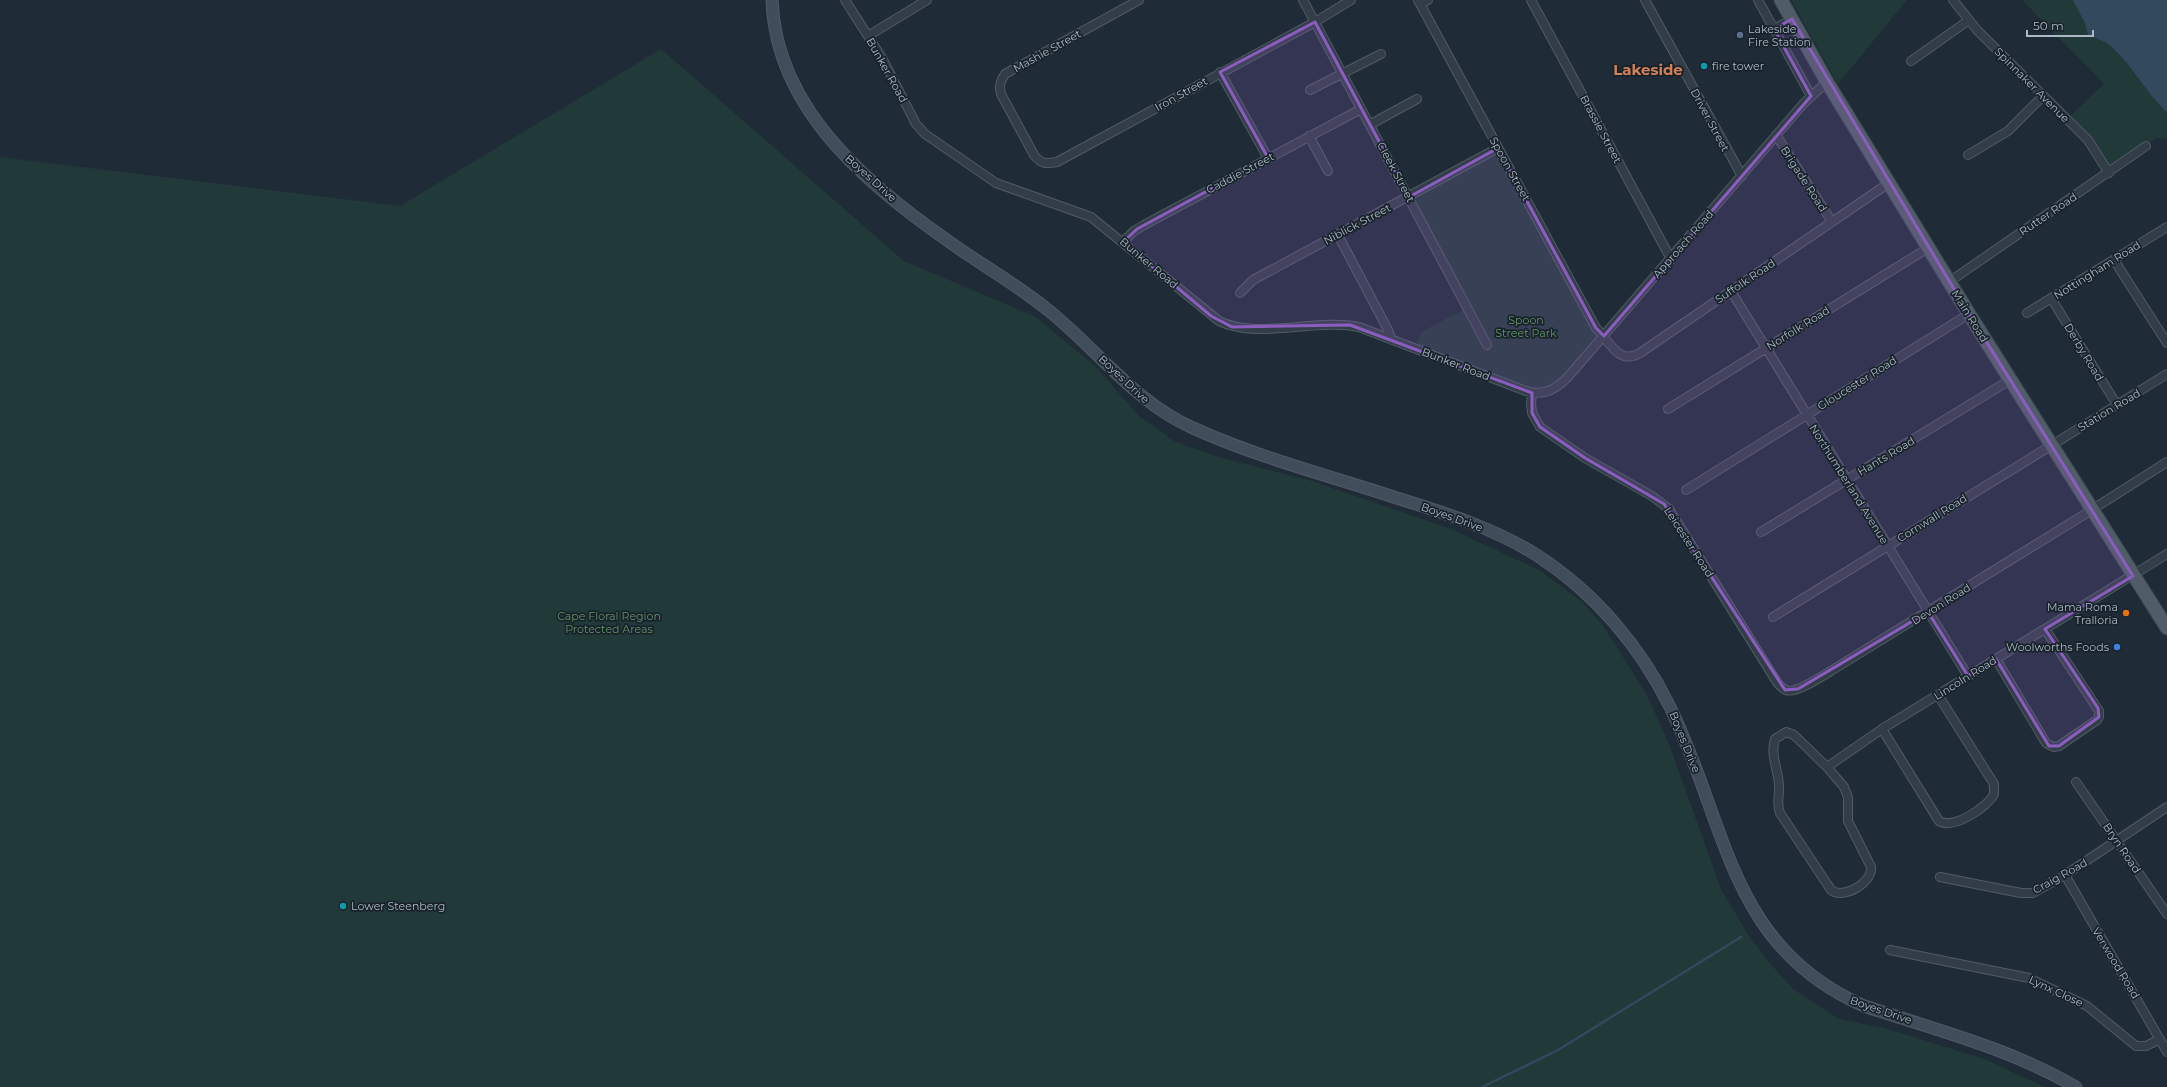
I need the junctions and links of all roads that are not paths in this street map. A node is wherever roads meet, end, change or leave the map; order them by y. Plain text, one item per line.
1 (772, 0) edge
2 (845, 0) edge
3 (927, 0) edge
4 (1139, 0) edge
5 (1303, 0) edge
6 (1351, 0) edge
7 (1531, 0) edge
8 (1645, 0) edge
9 (1758, 0) edge
10 (1781, 0) edge
11 (1953, 0) edge
12 (1422, 1) edge
13 (1792, 19) junction
14 (1969, 20) junction
15 (1315, 22) junction
16 (1774, 29) junction
17 (868, 36) junction
18 (1382, 54) dead end
19 (1911, 61) dead end
20 (1220, 72) junction
21 (1342, 73) junction
22 (1827, 82) junction
23 (1310, 90) dead end
24 (1811, 96) junction
25 (2043, 96) junction
26 (1417, 99) dead end
27 (1361, 109) junction
28 (1371, 124) junction
29 (1776, 135) junction
30 (1309, 136) junction
31 (2146, 146) dead end
32 (1498, 148) junction
33 (1968, 155) dead end
34 (1268, 158) junction
35 (1046, 164) joint
36 (1328, 171) dead end
37 (2109, 173) junction
38 (1742, 176) junction
39 (1889, 183) junction
40 (1409, 197) junction
41 (1832, 222) junction
42 (2167, 227) edge
43 (1338, 235) junction
44 (1124, 242) junction
45 (1928, 248) junction
46 (1671, 259) junction
47 (2114, 260) junction
48 (1949, 282) junction
49 (1731, 291) junction
50 (1240, 293) dead end
51 (2051, 298) junction
52 (2027, 313) dead end
53 (1969, 314) junction
54 (1604, 336) junction
55 (1392, 340) junction
56 (2167, 343) edge
57 (1487, 345) dead end
58 (1766, 348) junction
59 (2167, 374) edge
60 (2010, 380) junction
61 (1532, 393) junction
62 (2117, 405) junction
63 (1668, 409) dead end
64 (1806, 414) junction
65 (2051, 445) junction
66 (2167, 462) edge
67 (1847, 480) junction
68 (1686, 490) dead end
69 (2091, 510) junction
70 (1761, 532) dead end
71 (1888, 546) junction
72 (2167, 554) edge
73 (2133, 576) junction
74 (1928, 612) junction
75 (1773, 617) dead end
76 (2167, 628) edge
77 (2046, 629) junction
78 (1996, 659) junction
79 (1968, 676) junction
80 (1788, 691) joint
81 (1938, 695) junction
82 (1882, 729) junction
83 (1827, 767) junction
84 (2076, 782) dead end
85 (2167, 807) edge
86 (2118, 841) junction
87 (2065, 875) junction
88 (1940, 877) dead end
89 (2167, 914) edge
90 (1890, 950) dead end
91 (2160, 1039) junction
92 (2167, 1052) edge
93 (2076, 1087) edge

1 - 93 main road, Boyes Drive
2 - 17 street, Bunker Road
3 - 17 street
4 - 35 street, Mashie Street
5 - 15 street, Cleek Street
6 - 15 street, Iron Street
7 - 46 street, Brassie Street
8 - 38 street, Driver Street
9 - 16 street
10 - 13 main road, Main Road
11 - 14 street, Spinnaker Avenue
12 - 32 street, Spoon Street
13 - 16 street
13 - 22 main road, Main Road
14 - 19 street
14 - 25 street, Spinnaker Avenue
15 - 20 street, Iron Street
15 - 21 street, Cleek Street
16 - 24 street
17 - 44 street, Bunker Road
18 - 21 street
20 - 34 street
20 - 35 street, Iron Street
21 - 23 street
21 - 27 street, Cleek Street
22 - 24 street, Approach Road
22 - 39 main road, Main Road
24 - 29 street, Approach Road
25 - 33 street
25 - 37 street, Spinnaker Avenue
26 - 28 street
27 - 28 street, Cleek Street
27 - 30 street, Caddie Street
28 - 40 street, Cleek Street
29 - 38 street, Approach Road
29 - 41 street, Brigade Road
30 - 34 street, Caddie Street
30 - 36 street
31 - 37 street, Rutter Road
32 - 40 street, Niblick Street
32 - 54 street, Spoon Street
34 - 44 street, Caddie Street
37 - 48 street, Rutter Road
38 - 46 street, Approach Road
39 - 41 street, Suffolk Road
39 - 45 main road, Main Road
40 - 43 street, Niblick Street
40 - 57 street, Cleek Street
41 - 49 street, Suffolk Road
42 - 47 street, Nottingham Road
43 - 50 street, Niblick Street
43 - 55 street
44 - 55 street, Bunker Road
45 - 48 main road, Main Road
45 - 58 street, Norfolk Road
46 - 54 street, Approach Road
47 - 51 street, Nottingham Road
47 - 56 street
48 - 53 main road, Main Road
49 - 54 street, Suffolk Road
49 - 58 street, Northumberland Avenue
51 - 52 street, Nottingham Road
51 - 62 street, Derby Road
53 - 60 main road, Main Road
53 - 64 street, Gloucester Road
54 - 61 street, Approach Road
55 - 61 street, Bunker Road
58 - 63 street, Norfolk Road
58 - 64 street, Northumberland Avenue
59 - 62 street, Station Road
60 - 65 main road, Main Road
60 - 67 street, Hants Road
61 - 80 street, Leicester Road
62 - 65 street, Station Road
64 - 67 street, Northumberland Avenue
64 - 68 street, Gloucester Road
65 - 69 main road, Main Road
65 - 71 street, Cornwall Road
66 - 69 street, Devon Road
67 - 70 street, Hants Road
67 - 71 street, Northumberland Avenue
69 - 73 main road, Main Road
69 - 74 street, Devon Road
71 - 74 street, Northumberland Avenue
71 - 75 street, Cornwall Road
72 - 73 street, Lincoln Road
73 - 76 main road, Main Road
73 - 77 street, Lincoln Road
74 - 79 street, Northumberland Avenue
74 - 80 street, Devon Road
77 - 78 street, Lincoln Road
77 - 78 street
78 - 79 street, Lincoln Road
79 - 81 street, Lincoln Road
81 - 82 street, Lincoln Road
81 - 82 street
82 - 83 street, Lincoln Road
83 - 83 street
84 - 86 street, Bryn Road
85 - 86 street, Craig Road
86 - 87 street, Craig Road
86 - 89 street, Bryn Road
87 - 88 street, Craig Road
87 - 91 street, Verwood Road
90 - 91 street, Lynx Close
91 - 92 street, Verwood Road

